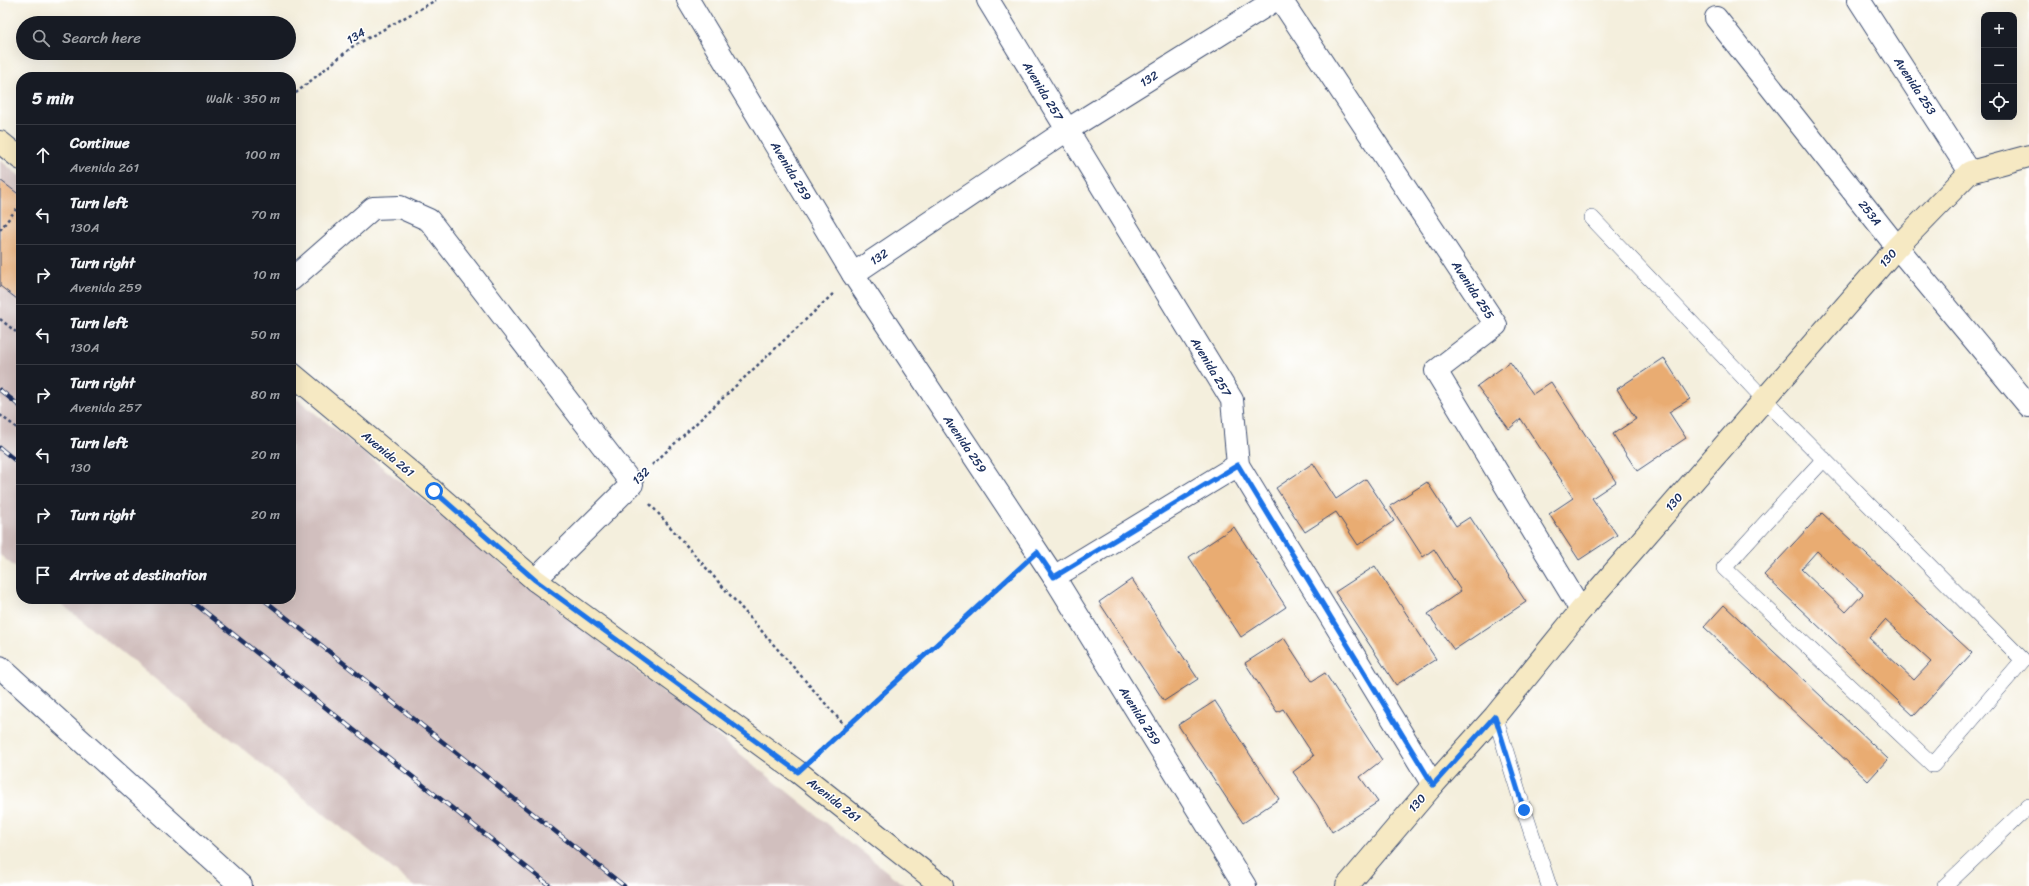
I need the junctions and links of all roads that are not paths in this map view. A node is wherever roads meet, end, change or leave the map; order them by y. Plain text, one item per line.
1 (688, 0) edge
2 (988, 0) edge
3 (1275, 0) edge
4 (1281, 0) edge
5 (1859, 0) edge
6 (1716, 18) dead end
7 (1067, 130) junction
8 (0, 142) edge
9 (16, 155) edge
10 (2029, 156) edge
11 (1970, 172) junction
12 (1592, 218) dead end
13 (1897, 247) junction
14 (853, 274) junction
15 (296, 276) edge
16 (296, 377) edge
17 (1764, 399) junction
18 (2029, 406) edge
19 (1824, 459) junction
20 (1238, 465) junction
21 (1054, 577) junction
22 (535, 580) junction
23 (1581, 610) junction
24 (0, 667) edge
25 (1495, 716) junction
26 (1433, 785) junction
27 (2029, 806) edge
28 (240, 886) edge
29 (942, 886) edge
30 (1245, 886) edge
31 (1346, 886) edge
32 (1549, 886) edge
33 (1945, 886) edge

1 - 14 street, Avenida 259
2 - 7 street, Avenida 257
3 - 7 street, 132
4 - 23 street, Avenida 255
5 - 11 street, Avenida 253
6 - 13 street, 253A
7 - 14 street, 132
7 - 20 street, Avenida 257
8 - 9 street
10 - 11 street
11 - 13 street, 130
12 - 17 lane
13 - 17 street, 130
13 - 18 street, 253A
14 - 21 street, Avenida 259
15 - 22 street, 132
16 - 22 street, Avenida 261
17 - 19 lane
17 - 23 street, 130
19 - 19 lane
20 - 21 street
20 - 26 street, Avenida 257
21 - 30 street, Avenida 259
22 - 29 street, Avenida 261
23 - 25 street, 130
24 - 28 street
25 - 26 street, 130
25 - 32 lane
26 - 31 street, 130
27 - 33 lane

